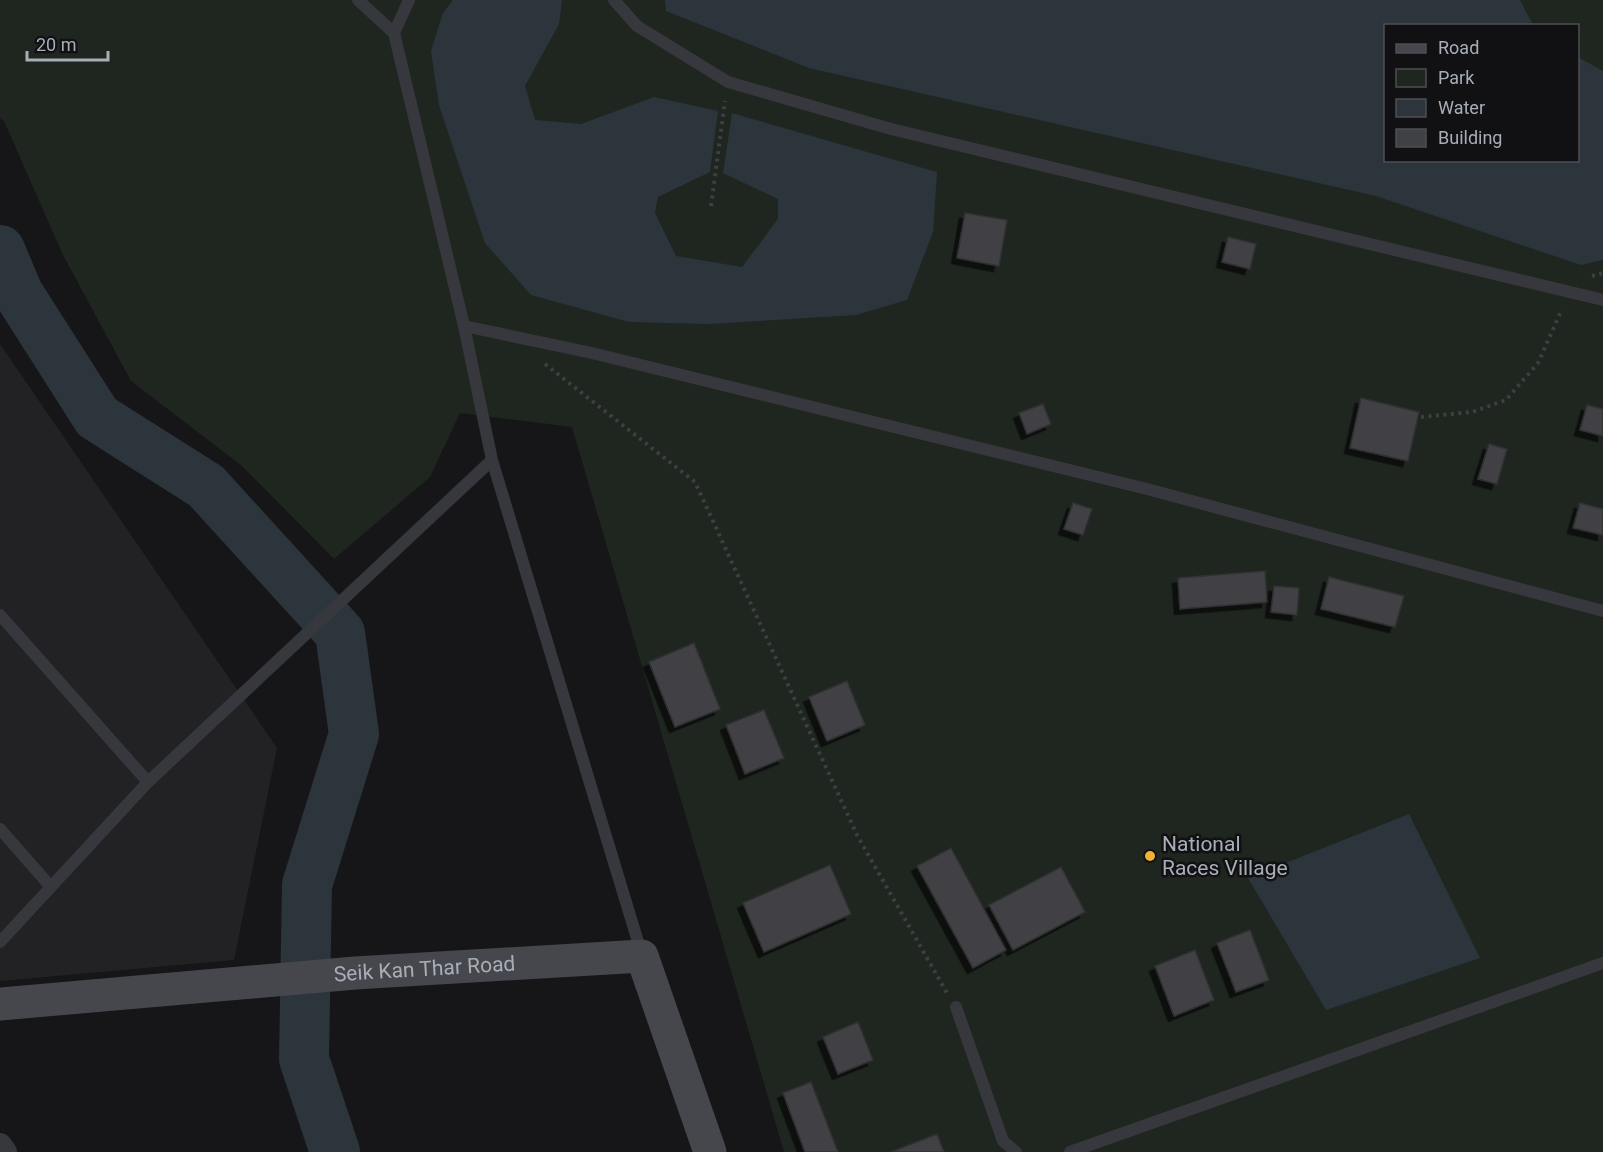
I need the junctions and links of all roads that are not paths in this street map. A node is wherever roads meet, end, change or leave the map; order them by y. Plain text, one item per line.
1 (358, 0) edge
2 (409, 0) edge
3 (614, 0) edge
4 (394, 33) junction
5 (1603, 300) edge
6 (464, 326) junction
7 (492, 460) junction
8 (1603, 611) edge
9 (0, 615) edge
10 (148, 782) junction
11 (0, 829) edge
12 (51, 887) junction
13 (0, 942) edge
14 (642, 956) junction
15 (1603, 963) edge
16 (0, 1004) edge
17 (956, 1007) road end
18 (0, 1145) edge
19 (5, 1152) edge
20 (710, 1152) edge
21 (1016, 1152) edge
22 (1070, 1152) edge

1 - 4 lane
2 - 4 lane
3 - 5 lane
4 - 6 lane
6 - 7 lane
6 - 8 lane
7 - 10 lane
7 - 14 lane
9 - 10 lane
10 - 12 lane
11 - 12 lane
12 - 13 lane
14 - 16 street, Seik Kan Thar Road
14 - 20 street
15 - 22 lane
17 - 21 lane
18 - 19 street

